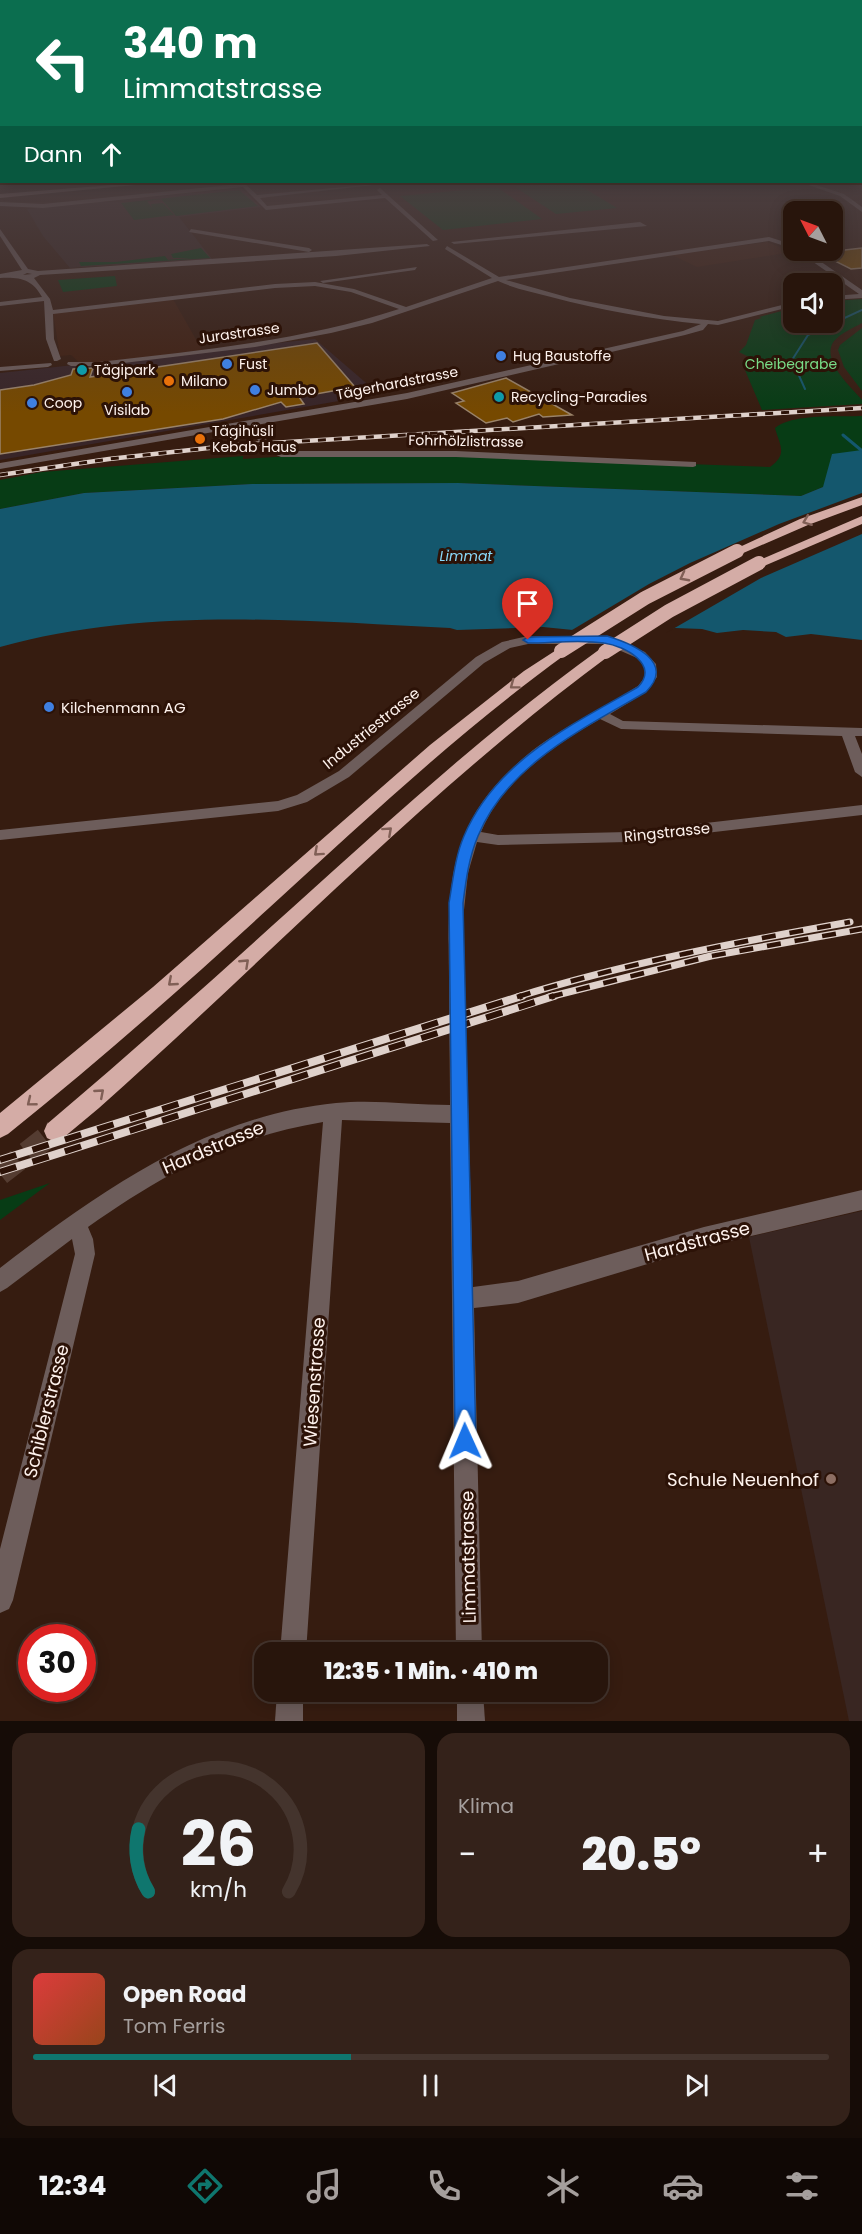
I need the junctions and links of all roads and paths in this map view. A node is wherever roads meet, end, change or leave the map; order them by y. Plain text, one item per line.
1 (9, 252) edge
2 (318, 252) edge
3 (354, 252) edge
4 (448, 252) edge
5 (678, 252) edge
6 (323, 255) junction
7 (815, 261) edge
8 (415, 268) dead end
9 (28, 274) junction
10 (0, 276) edge
11 (497, 279) junction
12 (315, 284) junction
13 (862, 294) edge
14 (843, 297) edge
15 (47, 299) junction
16 (0, 304) edge
17 (783, 307) edge
18 (406, 309) junction
19 (50, 312) junction
20 (705, 324) junction
21 (57, 359) junction
22 (71, 364) junction
23 (48, 365) junction
24 (0, 369) edge
25 (252, 424) junction
26 (693, 464) dead end
27 (0, 466) edge
28 (862, 501) edge
29 (862, 520) edge
30 (606, 646) junction
31 (600, 714) junction
32 (847, 732) junction
33 (862, 732) edge
34 (862, 772) edge
35 (862, 810) edge
36 (0, 835) edge
37 (471, 836) junction
38 (333, 1112) junction
39 (460, 1114) junction
40 (0, 1127) edge
41 (55, 1131) tunnel mouth
42 (862, 1200) edge
43 (74, 1223) junction
44 (0, 1281) edge
45 (463, 1299) junction
46 (0, 1600) edge
47 (294, 1642) edge
48 (469, 1642) edge
49 (290, 1702) edge
50 (470, 1702) edge
51 (289, 1721) edge
52 (471, 1721) edge

1 - 9 street
2 - 6 street
3 - 6 street
4 - 11 street
5 - 11 street
6 - 9 street
7 - 13 street
8 - 12 street
9 - 10 street
9 - 15 street
11 - 18 street
11 - 20 street
12 - 18 street
12 - 19 street
13 - 14 street
15 - 16 street
15 - 19 street
17 - 20 street, Tägerhardstrasse
18 - 22 street, Jurastrasse
19 - 21 street
20 - 25 street, Tägerhardstrasse
21 - 22 street
21 - 23 street
22 - 23 street, Jurastrasse
23 - 24 street, Jurastrasse
25 - 26 street, Fohrhölzlistrasse
25 - 27 street, Tägerhardstrasse
28 -> 40 highway, bridge
29 - 30 highway, bridge
30 - 31 street, Limmatstrasse
30 - 36 street, Industriestrasse
41 -> 30 highway
31 - 32 street
31 - 37 street, Limmatstrasse
32 - 33 street
32 - 34 street
35 - 37 street, Ringstrasse
37 - 39 street, Limmatstrasse
38 - 39 street, Hardstrasse
38 - 43 street, Hardstrasse
38 - 47 street, Wiesenstrasse
39 - 45 street, Limmatstrasse
42 - 45 street, Hardstrasse
43 - 44 street, Hardstrasse
43 - 46 street, Schiblerstrasse
45 - 48 street, Limmatstrasse
49 - 51 street
50 - 52 street

